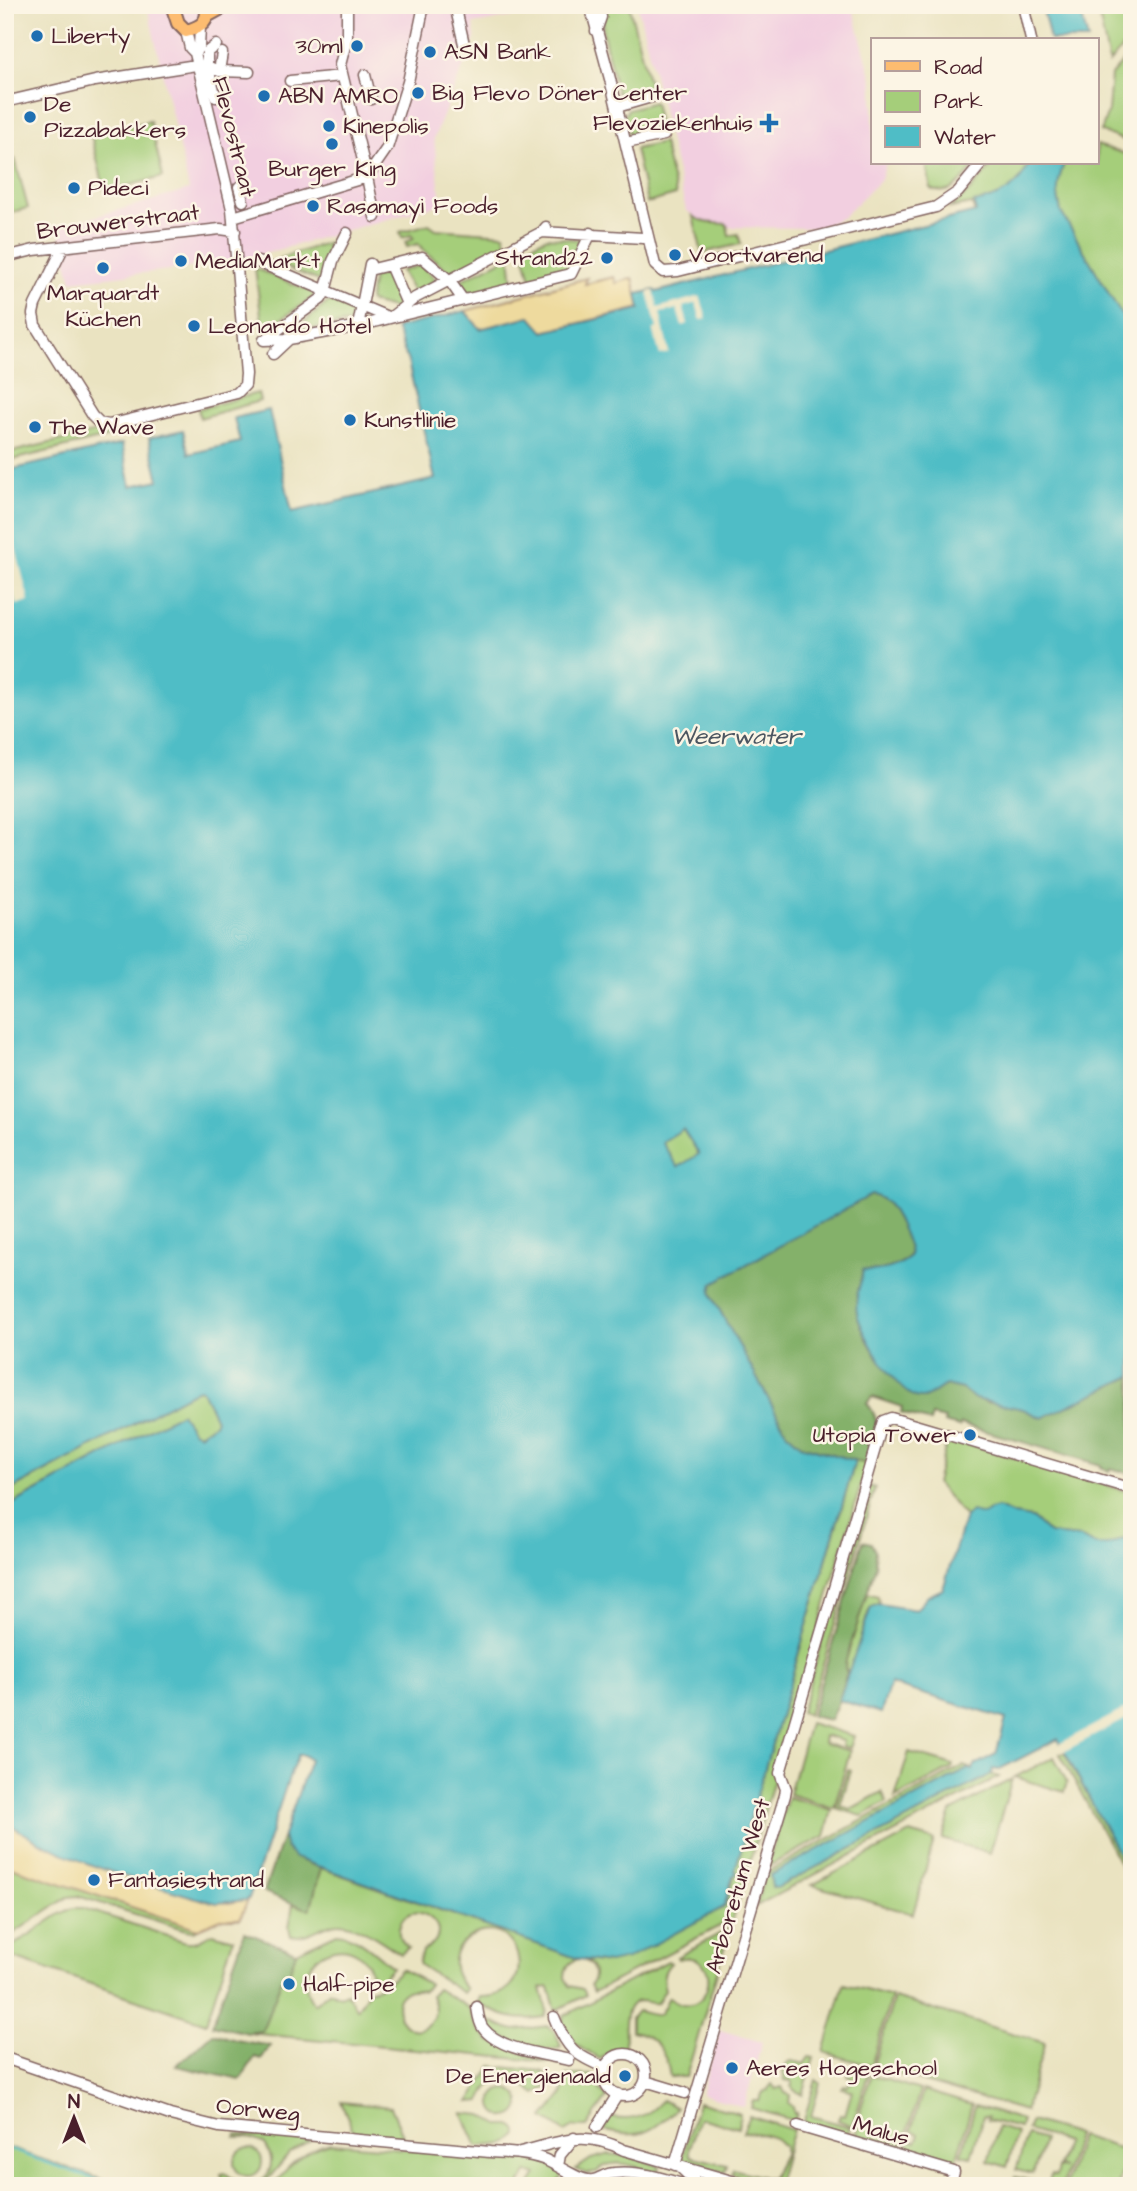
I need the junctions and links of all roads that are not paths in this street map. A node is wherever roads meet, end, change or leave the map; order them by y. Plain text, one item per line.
1 (172, 5) edge
2 (227, 5) edge
3 (347, 5) edge
4 (424, 5) edge
5 (455, 5) edge
6 (590, 5) edge
7 (598, 5) edge
8 (1023, 5) edge
9 (205, 16) edge
10 (186, 31) junction
11 (596, 31) junction
12 (1031, 38) edge
13 (464, 44) dead end
14 (195, 53) junction
15 (202, 65) junction
16 (219, 71) junction
17 (249, 72) dead end
18 (342, 74) junction
19 (365, 75) dead end
20 (290, 81) dead end
21 (654, 96) dead end
22 (216, 97) dead end
23 (372, 99) dead end
24 (5, 102) edge
25 (617, 107) junction
26 (664, 135) dead end
27 (626, 143) junction
28 (981, 164) edge
29 (367, 177) junction
30 (239, 187) dead end
31 (243, 201) dead end
32 (233, 217) junction
33 (375, 217) dead end
34 (235, 231) junction
35 (347, 233) dead end
36 (591, 234) junction
37 (643, 239) dead end
38 (63, 248) junction
39 (5, 257) edge
40 (258, 262) dead end
41 (390, 265) junction
42 (449, 281) junction
43 (325, 290) junction
44 (463, 300) junction
45 (407, 304) junction
46 (361, 306) junction
47 (390, 318) junction
48 (358, 326) junction
49 (289, 339) junction
50 (273, 354) dead end
51 (1132, 1489) edge
52 (477, 2007) dead end
53 (554, 2017) dead end
54 (5, 2058) edge
55 (569, 2060) junction
56 (606, 2068) junction
57 (645, 2081) junction
58 (685, 2093) dead end
59 (618, 2094) junction
60 (798, 2126) dead end
61 (597, 2127) dead end
62 (574, 2138) junction
63 (516, 2153) junction
64 (670, 2163) junction
65 (558, 2166) junction
66 (709, 2174) junction
67 (690, 2181) edge
68 (666, 2182) edge
69 (700, 2186) edge
70 (749, 2186) edge
71 (950, 2186) edge

1 - 10 main road
2 - 9 main road
3 - 18 street
4 - 29 street
5 - 13 street
6 - 11 street
7 - 11 street
8 - 12 street
9 - 10 main road
9 - 14 street, Flevostraat
10 - 14 street, Flevostraat
11 - 25 street
14 - 15 street, Flevostraat
15 - 16 street, Flevostraat
15 - 16 street, Flevostraat
15 - 22 street, Flevostraat
15 - 24 street
15 - 32 street, Flevostraat
16 - 17 street, Flevostraat
18 - 20 street
18 - 29 street
19 - 23 street
21 - 25 street
25 - 27 street
26 - 27 street
27 - 28 street
29 - 32 street
29 - 33 street
30 - 31 street
32 - 34 street, Flevostraat
34 - 38 street, Brouwerstraat
34 - 38 street
35 - 43 street
36 - 37 street
36 - 42 street
36 - 44 street
38 - 39 street, Brouwerstraat
40 - 43 street
41 - 42 street
41 - 45 street
41 - 46 street
42 - 44 street
42 - 45 street
43 - 46 street
43 - 49 street
44 - 47 street
45 - 47 street
46 - 47 street
46 - 48 street
47 - 48 street
48 - 49 street
49 - 50 street
51 - 64 street, Arboretum West
52 - 55 street
53 - 55 street
54 - 63 street, Oorweg
55 - 56 street
56 - 57 street
56 - 59 street
57 - 58 street
57 - 59 street
59 - 61 street
60 - 71 street, Malus
62 - 63 street, Oorweg
62 - 64 street, Oorweg
62 - 65 street
63 - 65 street, Oorweg
64 - 66 street, Oorweg
64 - 67 street
65 - 68 street, Oorweg
66 - 67 street, Oorweg
66 - 70 street, Oorweg
67 - 68 street, Oorweg
67 - 69 street

